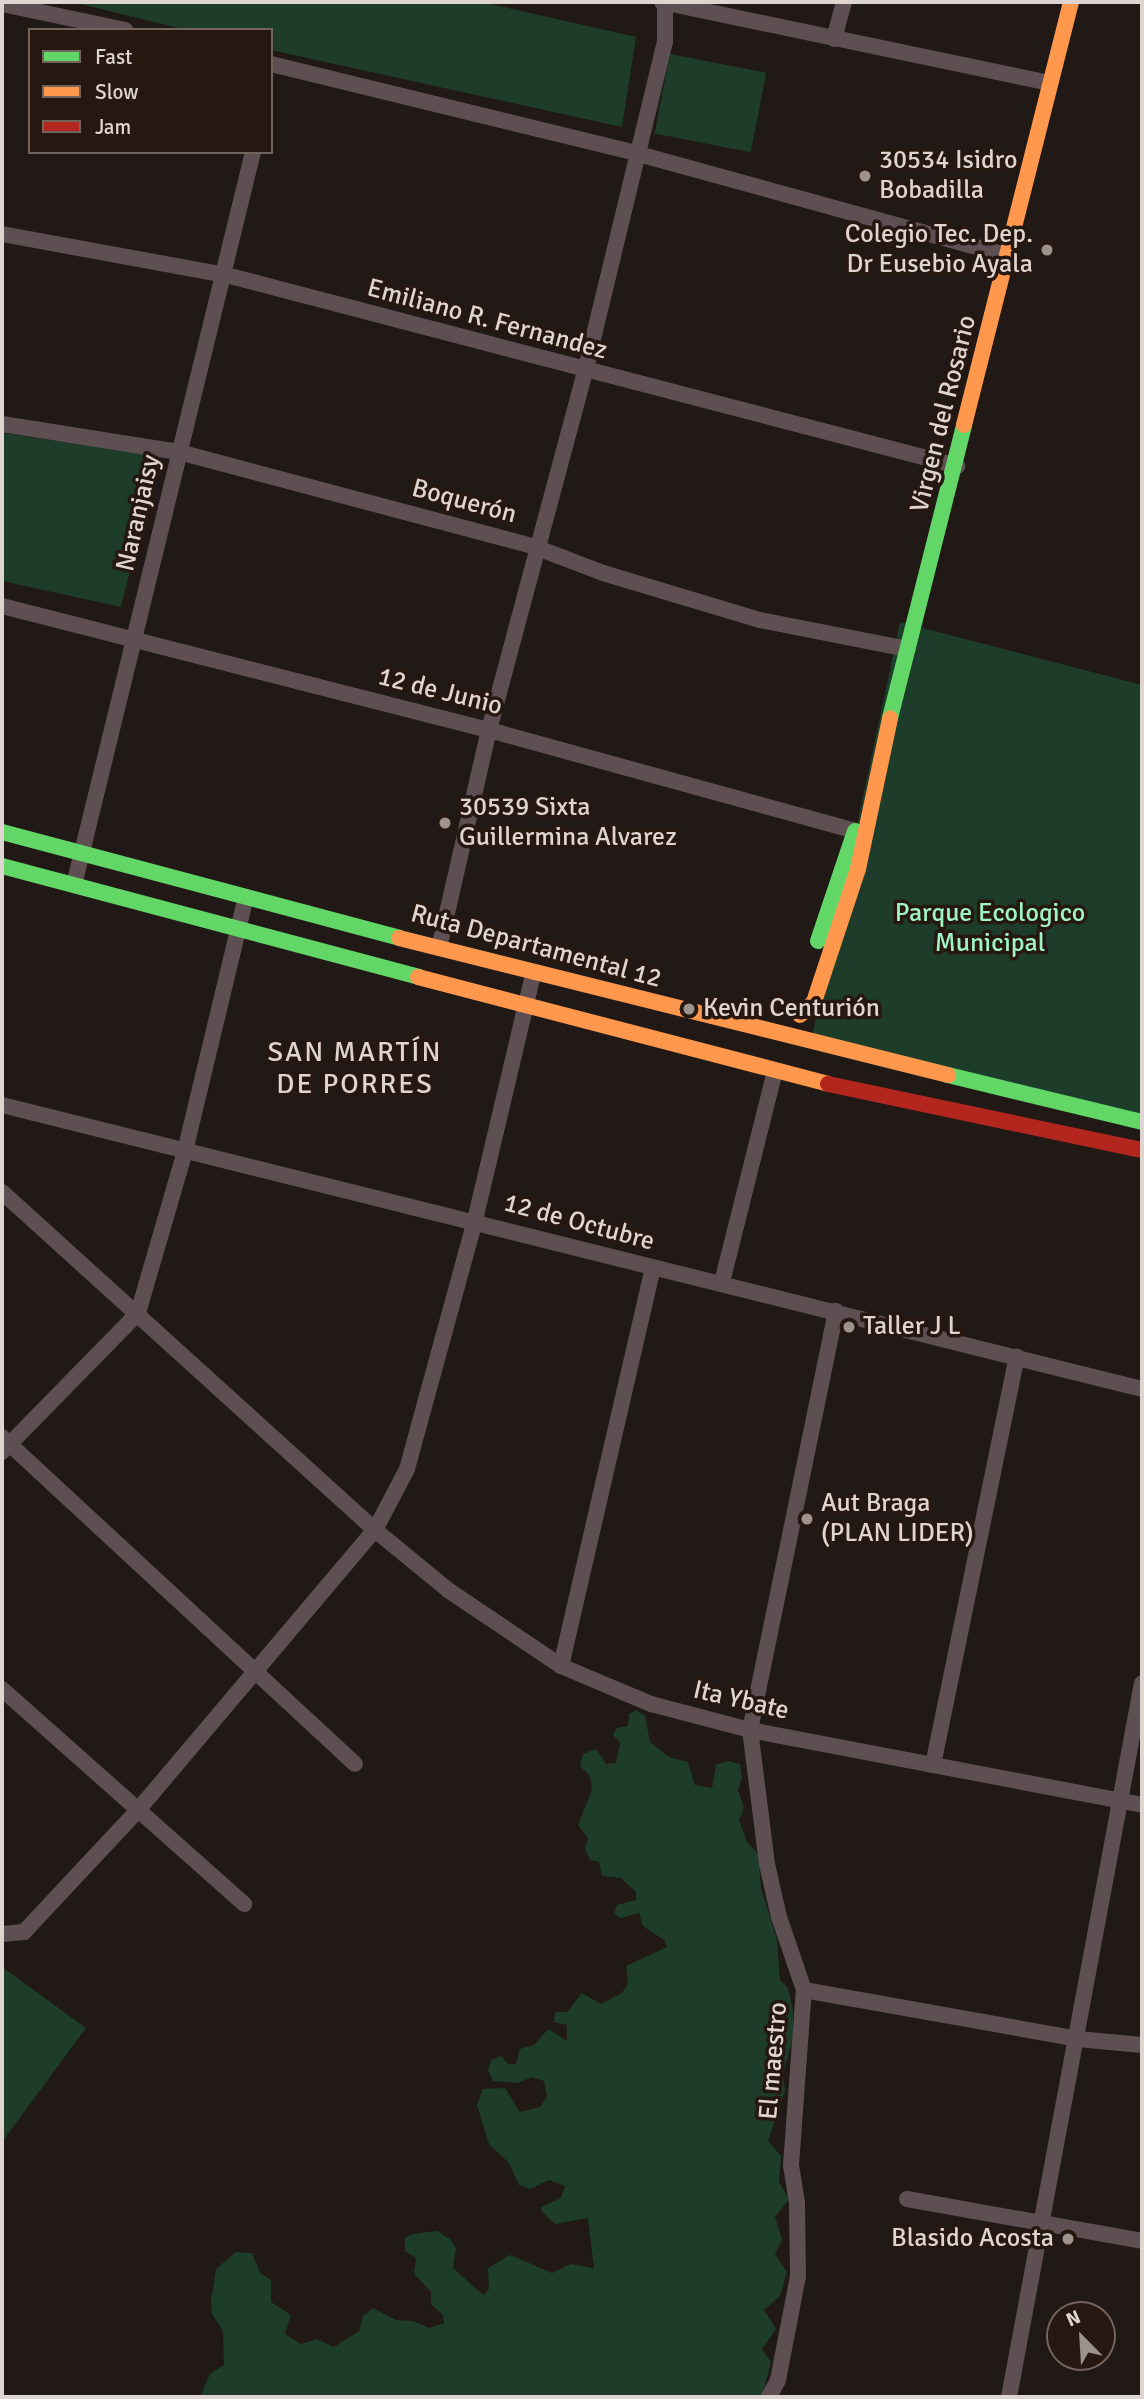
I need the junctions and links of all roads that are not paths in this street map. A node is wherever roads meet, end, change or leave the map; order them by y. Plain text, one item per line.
1 (664, 2) edge
2 (844, 2) edge
3 (1071, 2) edge
4 (2, 4) edge
5 (116, 28) edge
6 (834, 39) junction
7 (273, 66) edge
8 (1049, 83) junction
9 (635, 153) junction
10 (253, 154) edge
11 (2, 234) edge
12 (1009, 256) junction
13 (226, 275) junction
14 (585, 372) junction
15 (2, 424) edge
16 (178, 452) junction
17 (957, 466) junction
18 (535, 547) junction
19 (2, 606) edge
20 (135, 639) junction
21 (908, 649) junction
22 (489, 730) junction
23 (2, 831) edge
24 (859, 833) junction
25 (82, 853) junction
26 (2, 866) edge
27 (74, 885) junction
28 (246, 897) junction
29 (240, 927) junction
30 (439, 948) junction
31 (533, 974) junction
32 (527, 1004) junction
33 (789, 1037) junction
34 (775, 1071) junction
35 (2, 1105) edge
36 (1142, 1122) edge
37 (1142, 1150) edge
38 (185, 1151) junction
39 (2, 1192) edge
40 (475, 1220) junction
41 (653, 1269) junction
42 (722, 1282) junction
43 (836, 1311) junction
44 (138, 1313) junction
45 (1017, 1357) junction
46 (1142, 1386) edge
47 (4, 1444) edge
48 (375, 1530) junction
49 (561, 1666) junction
50 (252, 1670) junction
51 (1142, 1683) edge
52 (2, 1689) edge
53 (750, 1730) junction
54 (355, 1764) dead end
55 (933, 1765) junction
56 (1118, 1801) junction
57 (1142, 1805) edge
58 (138, 1810) junction
59 (244, 1904) dead end
60 (2, 1934) edge
61 (804, 1990) junction
62 (1078, 2039) junction
63 (1142, 2045) edge
64 (907, 2199) dead end
65 (1041, 2222) junction
66 (1142, 2241) edge
67 (769, 2397) edge
68 (1009, 2397) edge

1 - 6 street
1 - 9 street
2 - 6 street
3 - 8 main road, Virgen del Rosario
4 - 5 street
6 - 8 street
7 - 9 street
8 - 12 main road, Virgen del Rosario
9 - 12 street
9 - 14 street
10 - 13 street, Naranjaisy
11 - 13 street, Emiliano R. Fernandez
12 - 17 main road, Virgen del Rosario
13 - 14 street, Emiliano R. Fernandez
13 - 16 street, Naranjaisy
14 - 17 street, Emiliano R. Fernandez
14 - 18 street
15 - 16 street, Boquerón
16 - 18 street, Boquerón
16 - 20 street, Naranjaisy
17 - 21 main road, Virgen del Rosario
18 - 21 street, Boquerón
18 - 22 street
19 - 20 street, 12 de Junio
20 - 22 street, 12 de Junio
20 - 25 street, Naranjaisy
21 - 24 main road, Virgen del Rosario
22 - 24 street, 12 de Junio
22 - 30 street
23 - 25 main road, Ruta Departamental 12
24 - 33 main road, Virgen del Rosario
25 - 27 street, Naranjaisy
25 - 28 main road, Ruta Departamental 12
26 - 27 main road
27 - 29 main road
28 - 29 street
28 - 30 main road, Ruta Departamental 12
29 - 32 main road
29 - 38 street
30 - 31 main road, Ruta Departamental 12
31 - 32 street
31 - 33 main road, Ruta Departamental 12
32 - 34 main road
32 - 40 street
33 - 34 main road, Virgen del Rosario
33 - 36 main road, Ruta Departamental 12
34 - 37 main road
34 - 42 street
35 - 38 street, 12 de Octubre
38 - 40 street, 12 de Octubre
38 - 44 street
39 - 44 street, Ita Ybate
40 - 41 street, 12 de Octubre
40 - 48 street
41 - 42 street, 12 de Octubre
41 - 49 street
42 - 43 street, 12 de Octubre
43 - 45 street, 12 de Octubre
43 - 53 street, El maestro
44 - 47 street
44 - 48 street, Ita Ybate
45 - 46 street, 12 de Octubre
45 - 55 street
47 - 50 street
48 - 49 street, Ita Ybate
48 - 50 street
49 - 53 street, Ita Ybate
50 - 54 street
50 - 58 street
51 - 56 street
52 - 58 street
53 - 55 street, Ita Ybate
53 - 61 street, El maestro
55 - 56 street, Ita Ybate
56 - 57 street, Ita Ybate
56 - 62 street
58 - 59 street
58 - 60 street
61 - 62 street
61 - 67 street, El maestro
62 - 63 street
62 - 65 street
64 - 65 street
65 - 66 street
65 - 68 street

